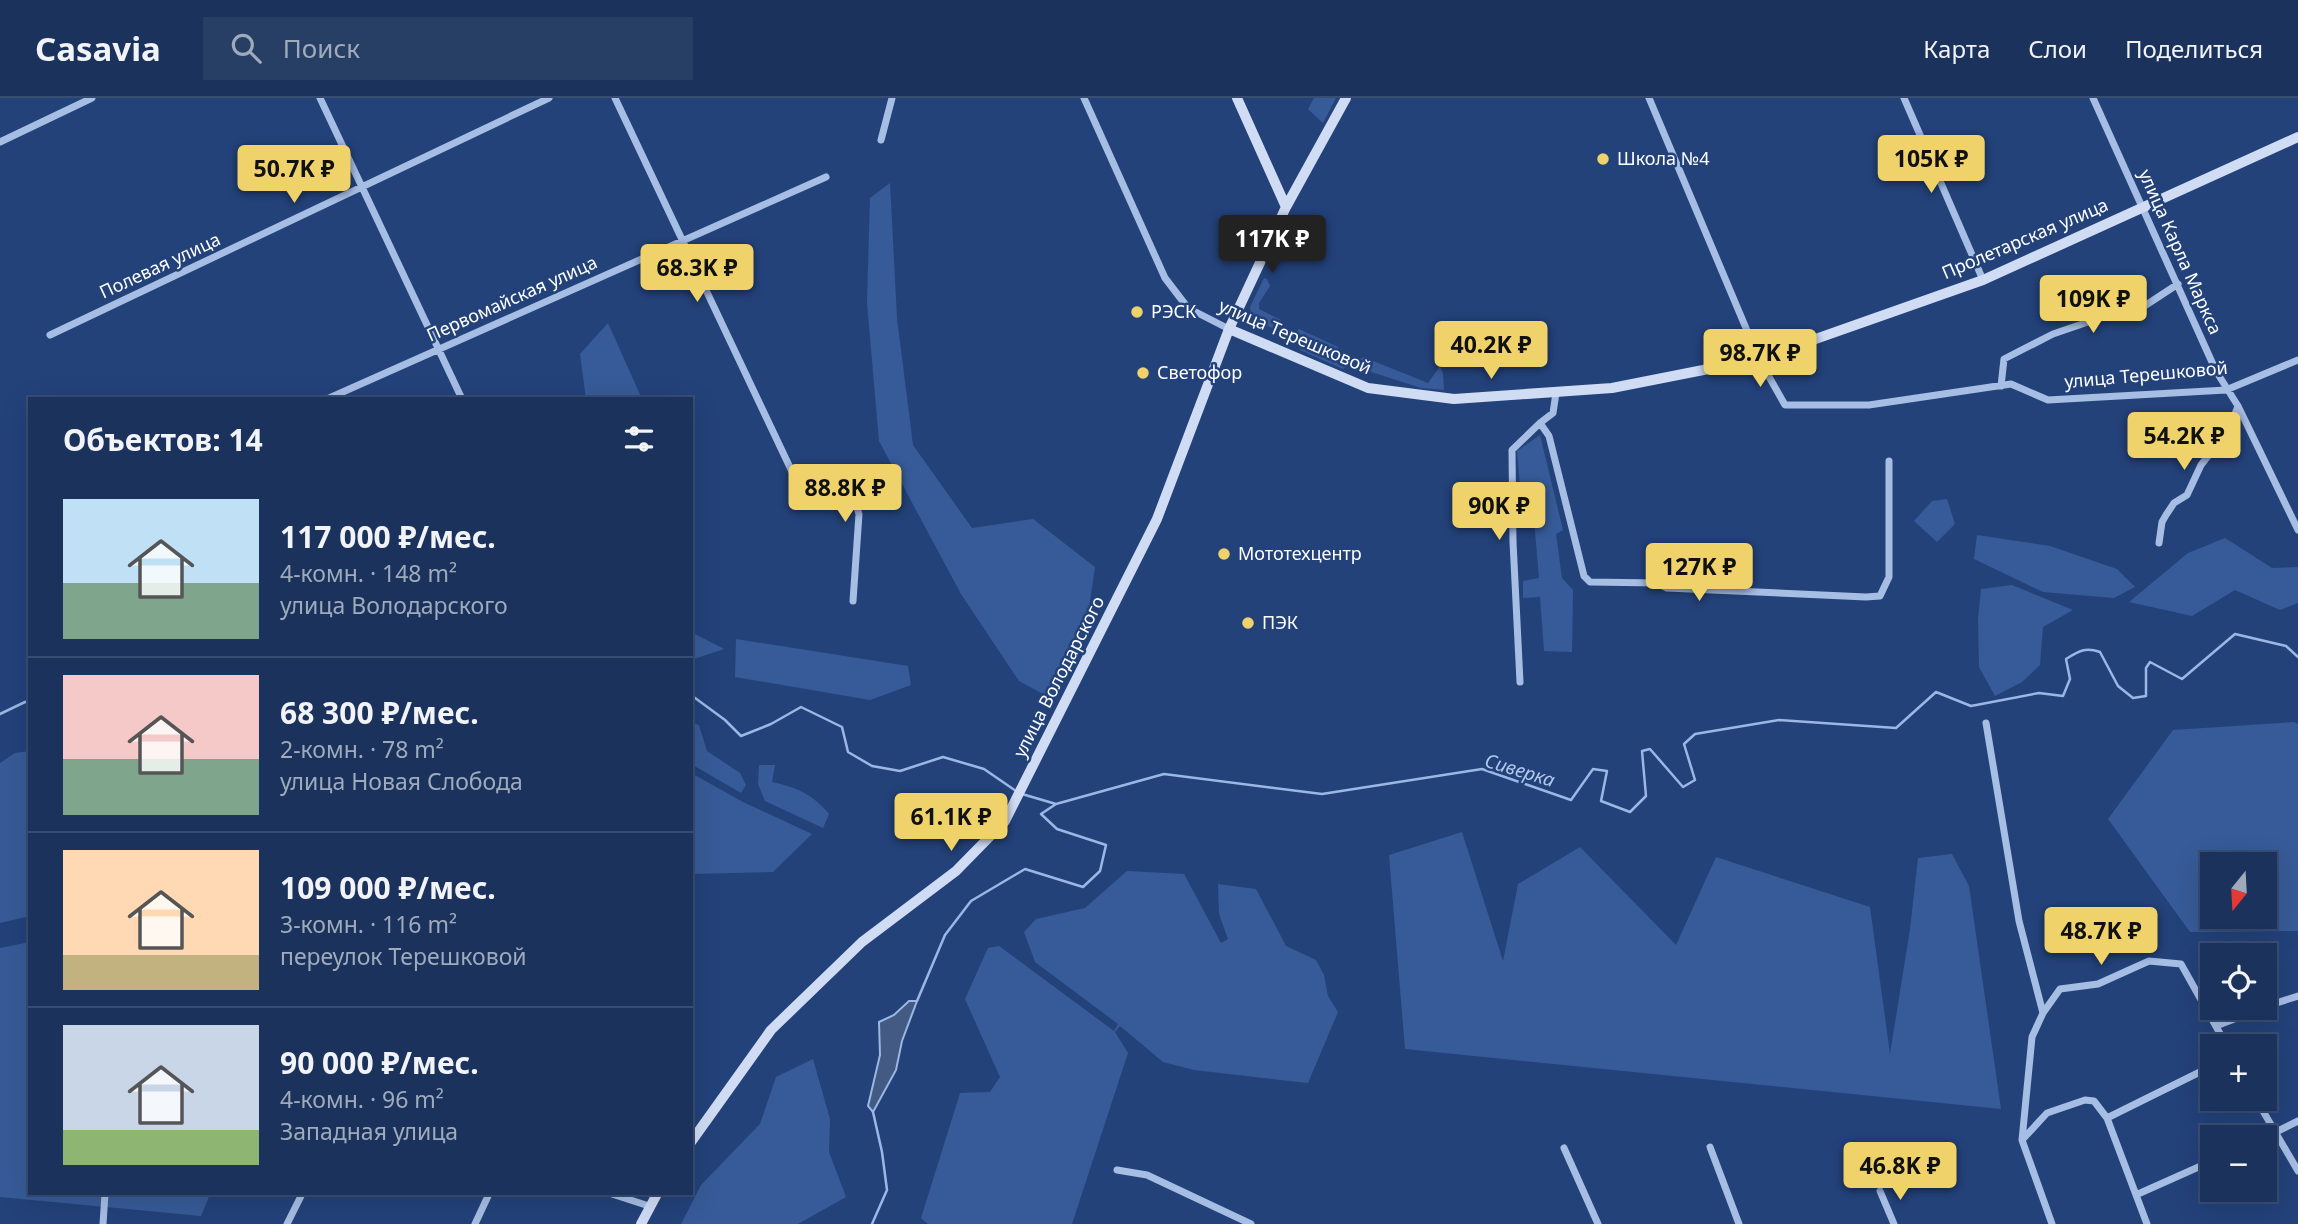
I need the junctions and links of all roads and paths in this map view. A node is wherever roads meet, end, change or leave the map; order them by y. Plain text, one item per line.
1 (92, 98) edge
2 (320, 98) edge
3 (549, 98) edge
4 (615, 98) edge
5 (892, 98) edge
6 (1084, 98) edge
7 (1237, 98) edge
8 (1346, 98) edge
9 (1649, 98) edge
10 (1904, 98) edge
11 (2093, 98) edge
12 (2298, 137) edge
13 (881, 139) dead end
14 (0, 142) edge
15 (826, 177) dead end
16 (363, 188) junction
17 (1286, 206) junction
18 (2142, 207) junction
19 (682, 241) junction
20 (1983, 280) junction
21 (2178, 284) junction
22 (1229, 329) junction
23 (50, 335) dead end
24 (438, 349) junction
25 (1759, 359) junction
26 (2298, 360) edge
27 (2001, 386) junction
28 (2226, 390) junction
29 (1556, 393) junction
30 (331, 397) edge
31 (461, 397) edge
32 (2238, 406) junction
33 (1540, 423) junction
34 (1889, 461) dead end
35 (797, 482) junction
36 (804, 498) dead end
37 (2298, 530) edge
38 (2159, 543) dead end
39 (853, 601) dead end
40 (1520, 682) dead end
41 (1986, 723) dead end
42 (2298, 996) edge
43 (2277, 1003) edge
44 (2043, 1013) junction
45 (2232, 1020) edge
46 (2216, 1026) junction
47 (2220, 1034) edge
48 (2200, 1072) edge
49 (2107, 1118) junction
50 (2298, 1121) edge
51 (2277, 1132) edge
52 (2277, 1136) edge
53 (693, 1139) edge
54 (2022, 1140) junction
55 (1710, 1147) dead end
56 (1564, 1148) dead end
57 (2200, 1167) edge
58 (1117, 1170) dead end
59 (2298, 1171) edge
60 (1880, 1191) dead end
61 (104, 1195) edge
62 (302, 1195) edge
63 (489, 1195) edge
64 (615, 1195) edge
65 (656, 1195) edge
66 (2138, 1195) junction
67 (649, 1206) junction
68 (103, 1224) edge
69 (287, 1224) edge
70 (475, 1224) edge
71 (641, 1224) edge
72 (1251, 1224) edge
73 (1598, 1224) edge
74 (1738, 1224) edge
75 (1894, 1224) edge
76 (2052, 1224) edge
77 (2147, 1224) edge

1 - 14 street
2 - 16 street
3 - 16 street, Полевая улица
4 - 19 street
5 - 13 street
6 - 22 street, улица Терешковой
7 - 17 main road
8 - 17 main road
9 - 25 street
10 - 20 street
11 - 18 street, улица Карла Маркса
12 - 18 main road, Пролетарская улица
15 - 19 street, Первомайская улица
16 - 23 street, Полевая улица
16 - 24 street
17 - 22 main road
18 - 20 main road, Пролетарская улица
18 - 21 street, улица Карла Маркса
19 - 24 street, Первомайская улица
19 - 35 street
20 - 25 main road, Пролетарская улица
21 - 27 street
21 - 28 street, улица Карла Маркса
22 - 29 main road, улица Терешковой
22 - 53 main road, улица Володарского
24 - 30 street, Первомайская улица
24 - 31 street
25 - 27 street, улица Терешковой
25 - 29 main road, улица Терешковой
26 - 28 street, улица Терешковой
27 - 28 street, улица Терешковой
28 - 32 street, улица Карла Маркса
29 - 33 street
32 - 37 street, улица Карла Маркса
32 - 38 street
33 - 34 street
33 - 40 street
35 - 36 street
35 - 39 street
41 - 44 street
42 - 43 street
44 - 46 street
44 - 54 street
45 - 46 street
46 - 47 street
48 - 49 street
49 - 54 street
49 - 66 street
50 - 51 street
52 - 59 street
54 - 76 street
55 - 74 street
56 - 73 street
57 - 66 street
58 - 72 street
60 - 75 street
61 - 68 street
62 - 69 street
63 - 70 street
64 - 67 street
65 - 67 main road
66 - 77 street
67 - 71 main road

